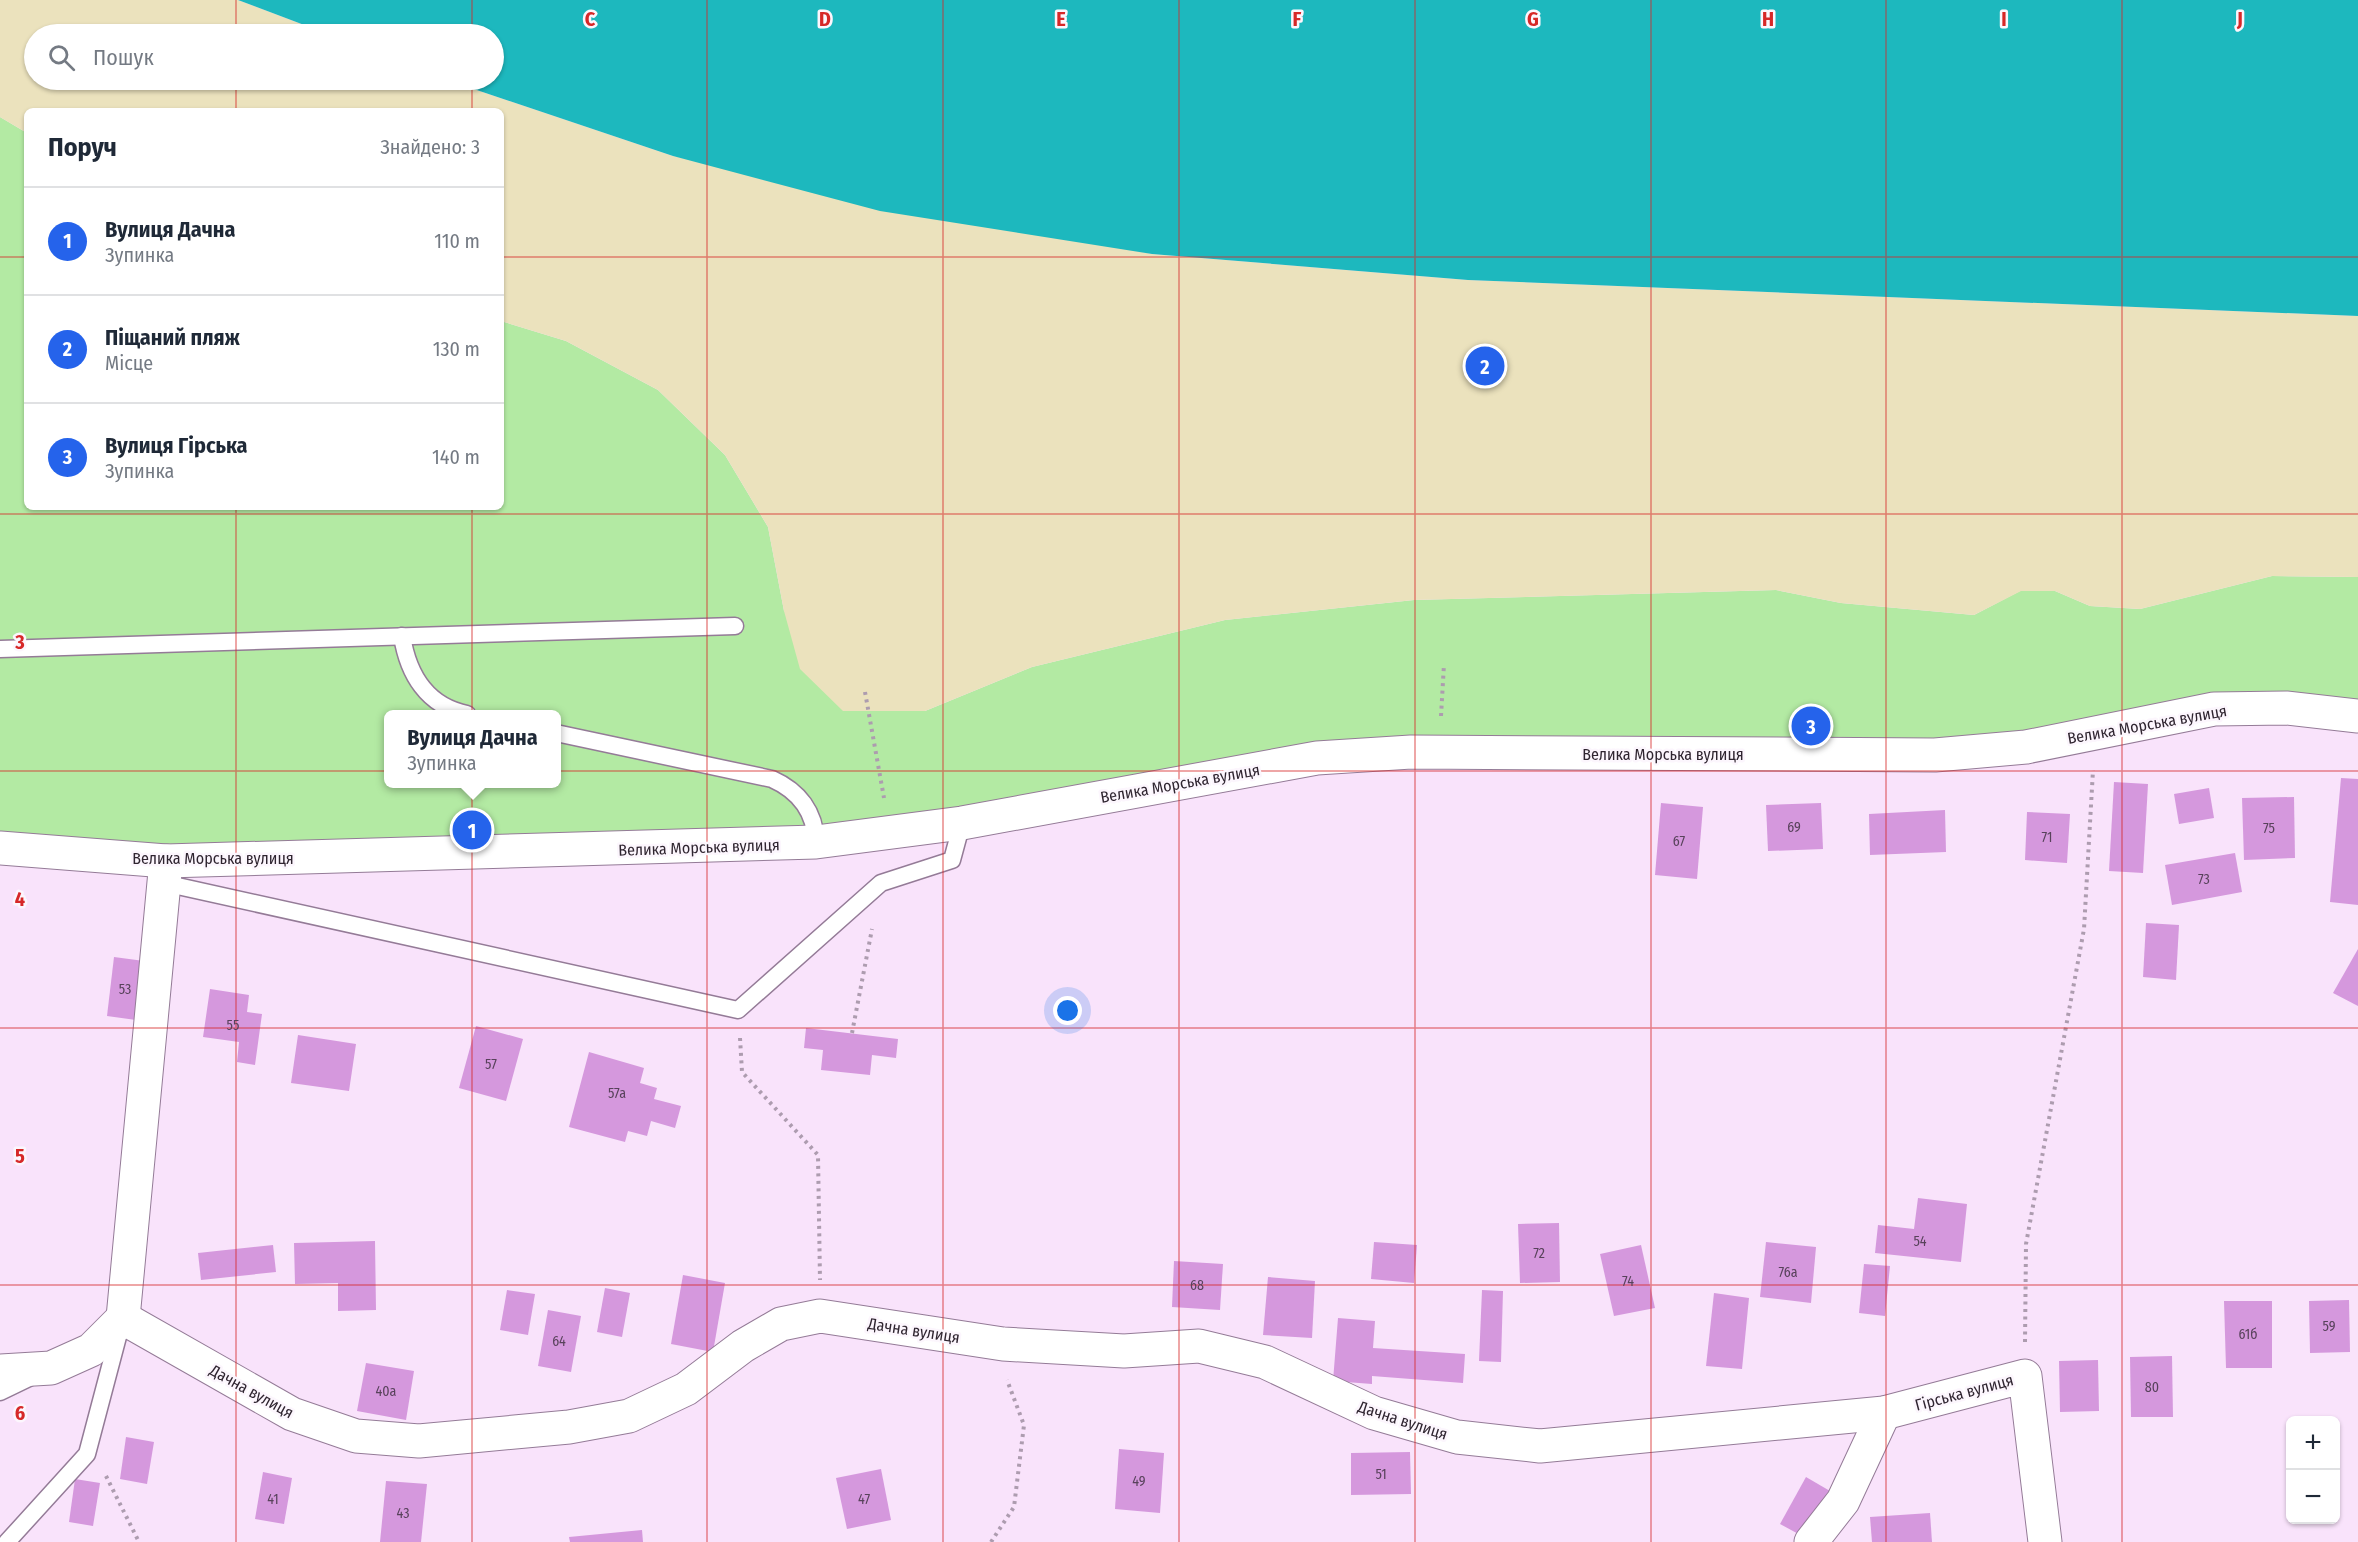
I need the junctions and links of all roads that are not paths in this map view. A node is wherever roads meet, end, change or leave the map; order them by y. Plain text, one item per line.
1 (735, 626) dead end
2 (402, 636) junction
3 (0, 649) edge
4 (451, 710) edge
5 (2358, 716) edge
6 (561, 734) edge
7 (962, 823) junction
8 (816, 842) junction
9 (0, 848) edge
10 (165, 872) junction
11 (123, 1318) junction
12 (51, 1368) junction
13 (0, 1371) edge
14 (0, 1392) edge
15 (1884, 1413) junction
16 (7, 1542) edge
17 (1811, 1542) edge
18 (2045, 1542) edge

1 - 2 lane
2 - 3 lane
2 - 4 lane
5 - 7 street, Велика Морська вулиця
6 - 8 lane
7 - 8 street, Велика Морська вулиця
7 - 10 lane
8 - 10 street, Велика Морська вулиця
9 - 10 street, Велика Морська вулиця
10 - 11 street
11 - 12 street
11 - 15 street, Дачна вулиця
11 - 16 lane
12 - 13 street
12 - 14 lane
15 - 17 street
15 - 18 street, Гірська вулиця

